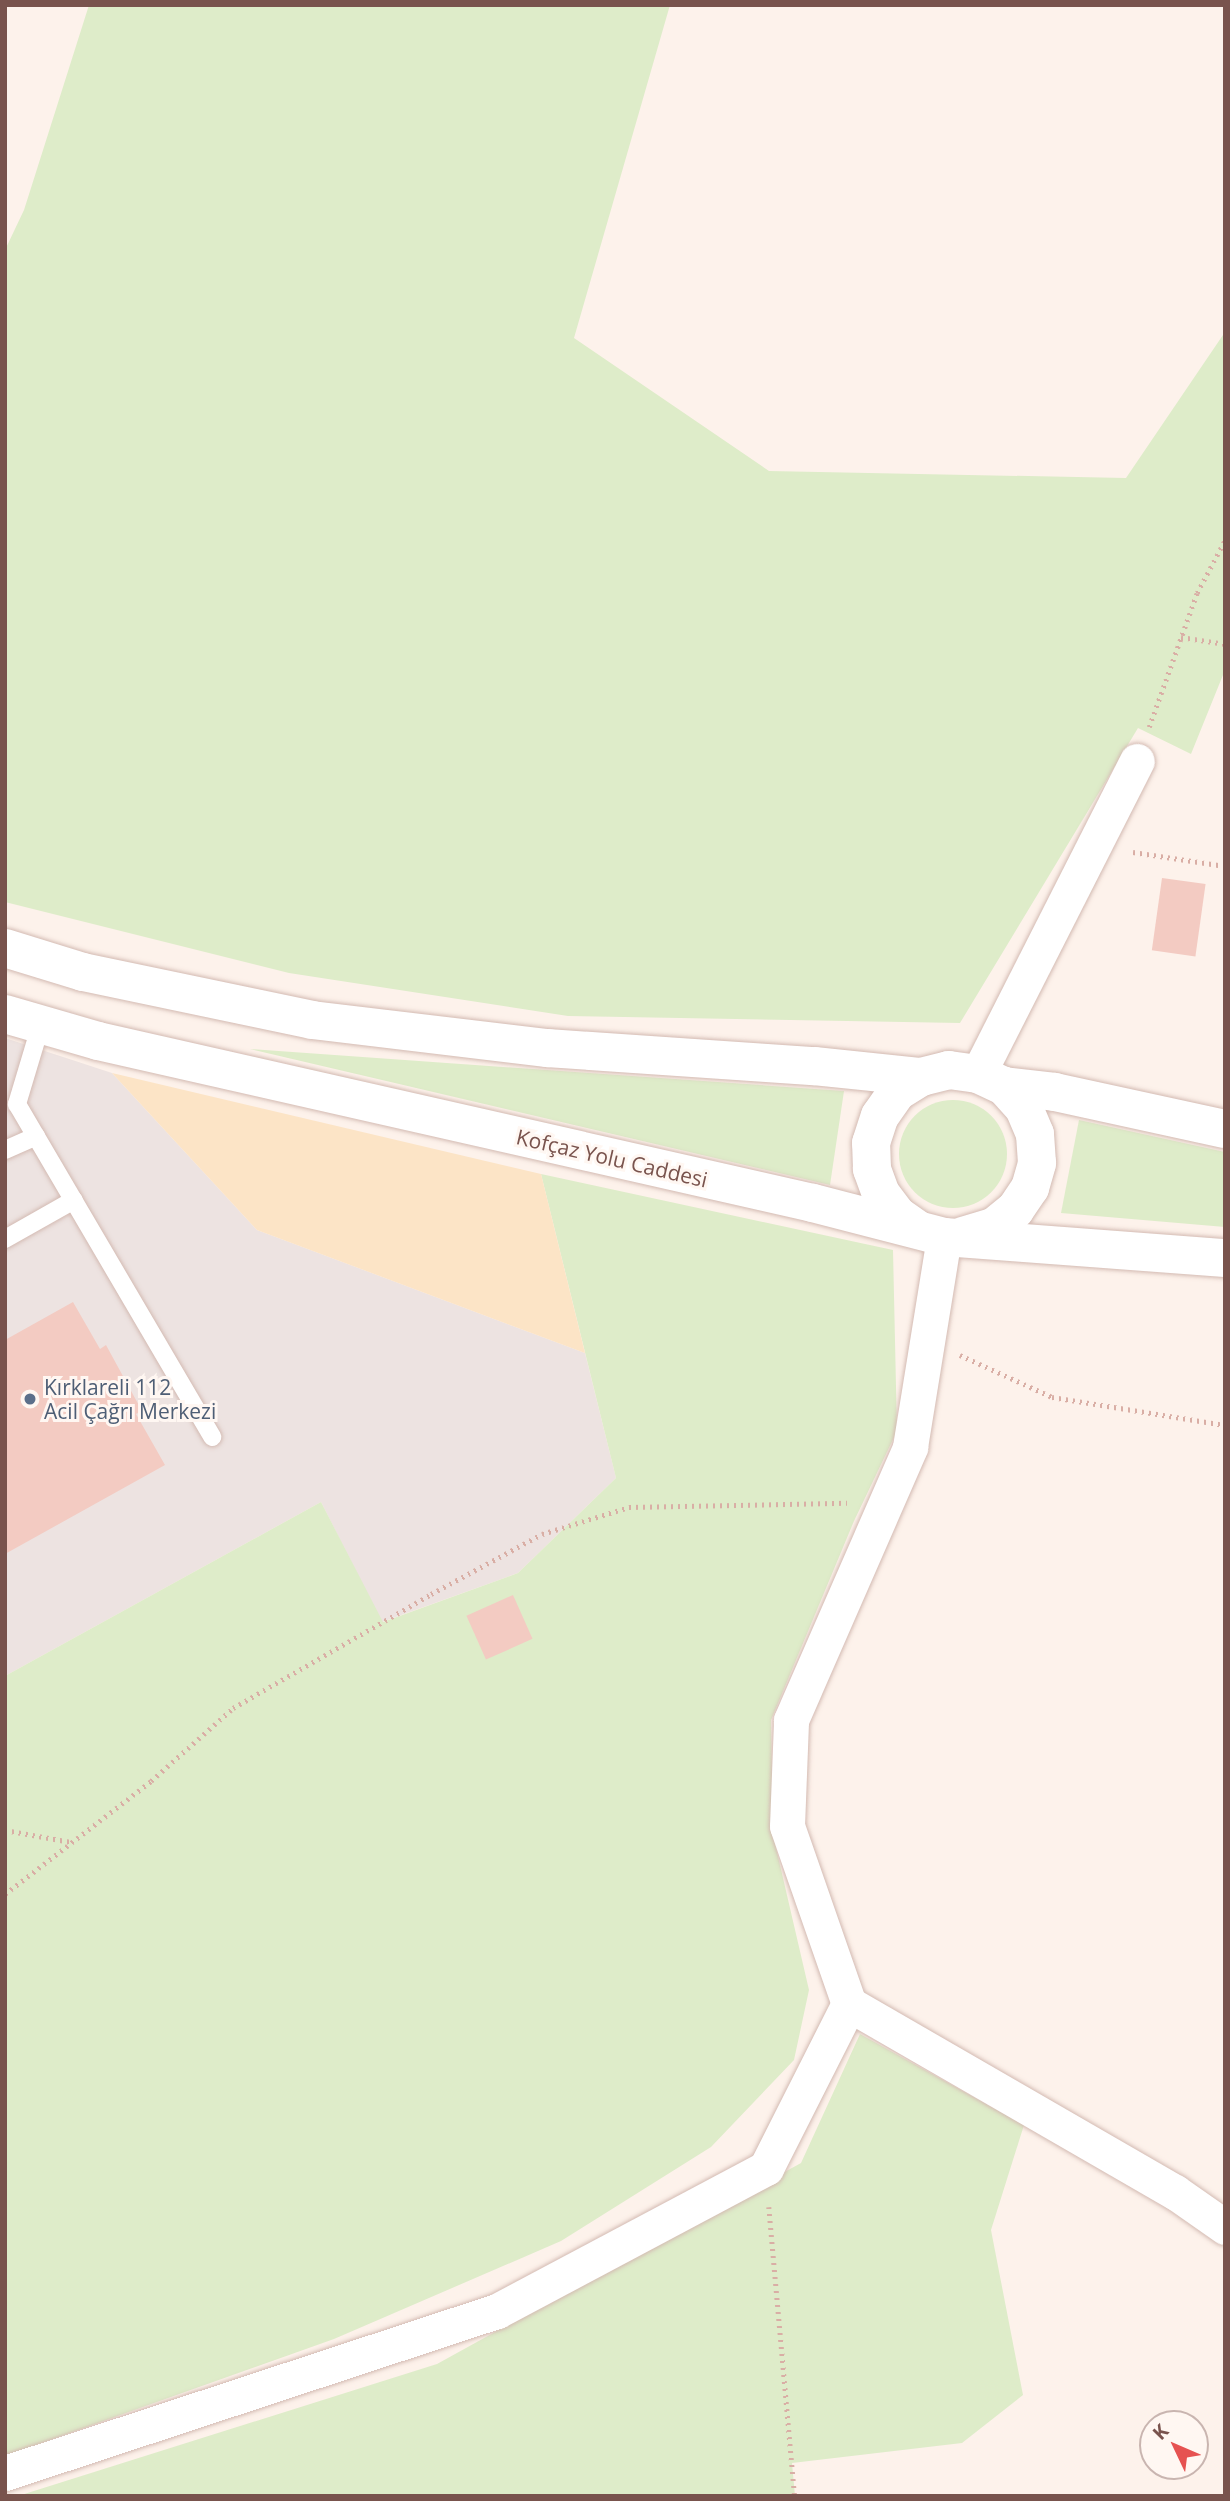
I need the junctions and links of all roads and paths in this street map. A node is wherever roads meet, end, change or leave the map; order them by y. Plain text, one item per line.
1 (1225, 540) edge
2 (1181, 637) junction
3 (1225, 643) edge
4 (1137, 761) joint
5 (1094, 846) junction
6 (1225, 866) edge
7 (5, 948) edge
8 (23, 1019) edge
9 (922, 1077) junction
10 (991, 1080) junction
11 (1225, 1129) edge
12 (36, 1136) junction
13 (5, 1150) edge
14 (74, 1200) junction
15 (931, 1233) junction
16 (5, 1239) edge
17 (1225, 1258) edge
18 (927, 1340) junction
19 (1225, 1424) edge
20 (212, 1437) dead end
21 (886, 1501) junction
22 (5, 1830) edge
23 (72, 1842) junction
24 (5, 1894) edge
25 (849, 2004) junction
26 (766, 2168) junction
27 (1225, 2227) edge
28 (5, 2473) edge
29 (795, 2496) edge

1 - 2 path
2 - 3 path
2 - 4 path
4 - 5 street
5 - 6 path
5 - 10 street
7 - 9 main road
8 - 12 lane
8 - 15 main road, Kofçaz Yolu Caddesi
9 - 10 main road
9 - 15 main road
10 - 11 main road
10 - 15 main road
12 - 13 lane
12 - 14 lane
14 - 16 lane
14 - 20 lane
15 - 17 main road, Kofçaz Yolu Caddesi
15 - 18 street
18 - 19 path
18 - 21 street
21 - 23 path
21 - 25 street
22 - 23 path
23 - 24 path
25 - 26 street
25 - 27 street
26 - 28 street
26 - 29 path

